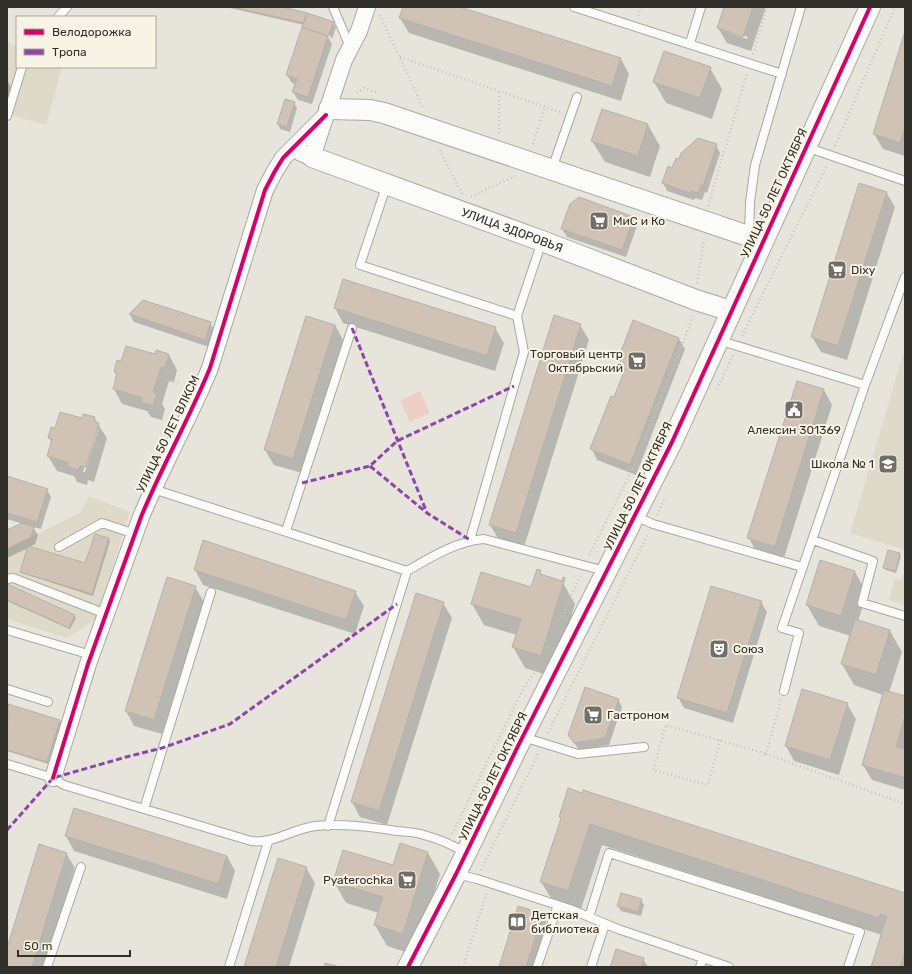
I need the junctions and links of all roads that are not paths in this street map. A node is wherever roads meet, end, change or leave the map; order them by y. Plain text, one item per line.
1 (67, 7) edge
2 (333, 7) edge
3 (367, 7) edge
4 (574, 7) edge
5 (701, 7) edge
6 (802, 7) edge
7 (870, 7) edge
8 (59, 16) edge
9 (690, 43) junction
10 (350, 48) junction
11 (22, 68) edge
12 (782, 74) junction
13 (577, 97) dead end
14 (327, 112) junction
15 (7, 116) edge
16 (806, 147) junction
17 (292, 149) junction
18 (312, 157) junction
19 (544, 167) junction
20 (905, 181) edge
21 (387, 184) junction
22 (756, 239) junction
23 (542, 241) junction
24 (905, 276) edge
25 (731, 311) junction
26 (517, 316) junction
27 (352, 328) dead end
28 (718, 340) junction
29 (865, 384) junction
30 (153, 489) junction
31 (634, 516) junction
32 (286, 531) junction
33 (135, 534) junction
34 (470, 540) junction
35 (813, 540) junction
36 (59, 547) dead end
37 (802, 567) junction
38 (407, 571) junction
39 (606, 572) junction
40 (7, 579) edge
41 (211, 592) dead end
42 (106, 614) junction
43 (905, 616) edge
44 (7, 630) edge
45 (91, 655) junction
46 (7, 689) edge
47 (784, 691) road end
48 (48, 702) dead end
49 (523, 737) junction
50 (644, 747) dead end
51 (7, 764) edge
52 (53, 778) junction
53 (144, 809) junction
54 (328, 826) junction
55 (268, 842) junction
56 (466, 852) junction
57 (80, 867) dead end
58 (456, 874) junction
59 (558, 905) junction
60 (589, 917) junction
61 (605, 924) junction
62 (703, 958) junction
63 (47, 967) edge
64 (229, 967) edge
65 (408, 967) edge
66 (537, 967) edge
67 (591, 967) edge
68 (700, 967) edge
69 (729, 967) edge
70 (848, 967) edge

1 - 8 lane
2 - 10 lane
3 - 10 street, УЛИЦА 50 ЛЕТ ВЛКСМ
4 - 9 lane
5 - 9 lane
6 - 12 lane
7 - 16 street, УЛИЦА 50 ЛЕТ ОКТЯБРЯ
9 - 12 lane
10 - 14 street, УЛИЦА 50 ЛЕТ ВЛКСМ
11 - 15 lane
12 - 22 lane
13 - 19 lane
14 - 17 street, УЛИЦА 50 ЛЕТ ВЛКСМ
14 - 18 street, УЛИЦА 50 ЛЕТ ВЛКСМ
14 - 19 street
16 - 20 lane
16 - 22 street, УЛИЦА 50 ЛЕТ ОКТЯБРЯ
17 - 18 street, УЛИЦА ЗДОРОВЬЯ
17 - 30 street, УЛИЦА 50 ЛЕТ ВЛКСМ
18 - 21 street, УЛИЦА ЗДОРОВЬЯ
19 - 22 street
21 - 23 street, УЛИЦА ЗДОРОВЬЯ
21 - 26 lane
22 - 25 street, УЛИЦА 50 ЛЕТ ОКТЯБРЯ
23 - 25 street, УЛИЦА ЗДОРОВЬЯ
23 - 26 lane
24 - 29 lane
25 - 28 street, УЛИЦА 50 ЛЕТ ОКТЯБРЯ
26 - 34 lane
27 - 32 lane
28 - 29 lane
28 - 31 street, УЛИЦА 50 ЛЕТ ОКТЯБРЯ
29 - 35 lane
30 - 32 lane
30 - 33 street, УЛИЦА 50 ЛЕТ ВЛКСМ
31 - 37 lane
31 - 39 street, УЛИЦА 50 ЛЕТ ОКТЯБРЯ
32 - 38 lane
33 - 36 lane
33 - 42 street, УЛИЦА 50 ЛЕТ ВЛКСМ
34 - 38 lane
34 - 39 lane
35 - 37 lane
35 - 43 lane
37 - 47 lane
38 - 54 lane
39 - 49 street, УЛИЦА 50 ЛЕТ ОКТЯБРЯ
40 - 42 lane
41 - 53 lane
42 - 45 street, УЛИЦА 50 ЛЕТ ВЛКСМ
44 - 45 lane
45 - 52 street, УЛИЦА 50 ЛЕТ ВЛКСМ
46 - 48 lane
49 - 50 lane
49 - 56 street, УЛИЦА 50 ЛЕТ ОКТЯБРЯ
51 - 52 lane
52 - 53 lane
53 - 55 lane
54 - 55 lane
54 - 56 lane
55 - 64 lane
56 - 58 street, УЛИЦА 50 ЛЕТ ОКТЯБРЯ
57 - 63 lane
58 - 59 lane
58 - 65 street, УЛИЦА 50 ЛЕТ ОКТЯБРЯ
59 - 60 lane
59 - 66 lane
60 - 61 lane
60 - 70 lane
61 - 62 lane
61 - 67 lane
62 - 68 lane
62 - 69 lane

